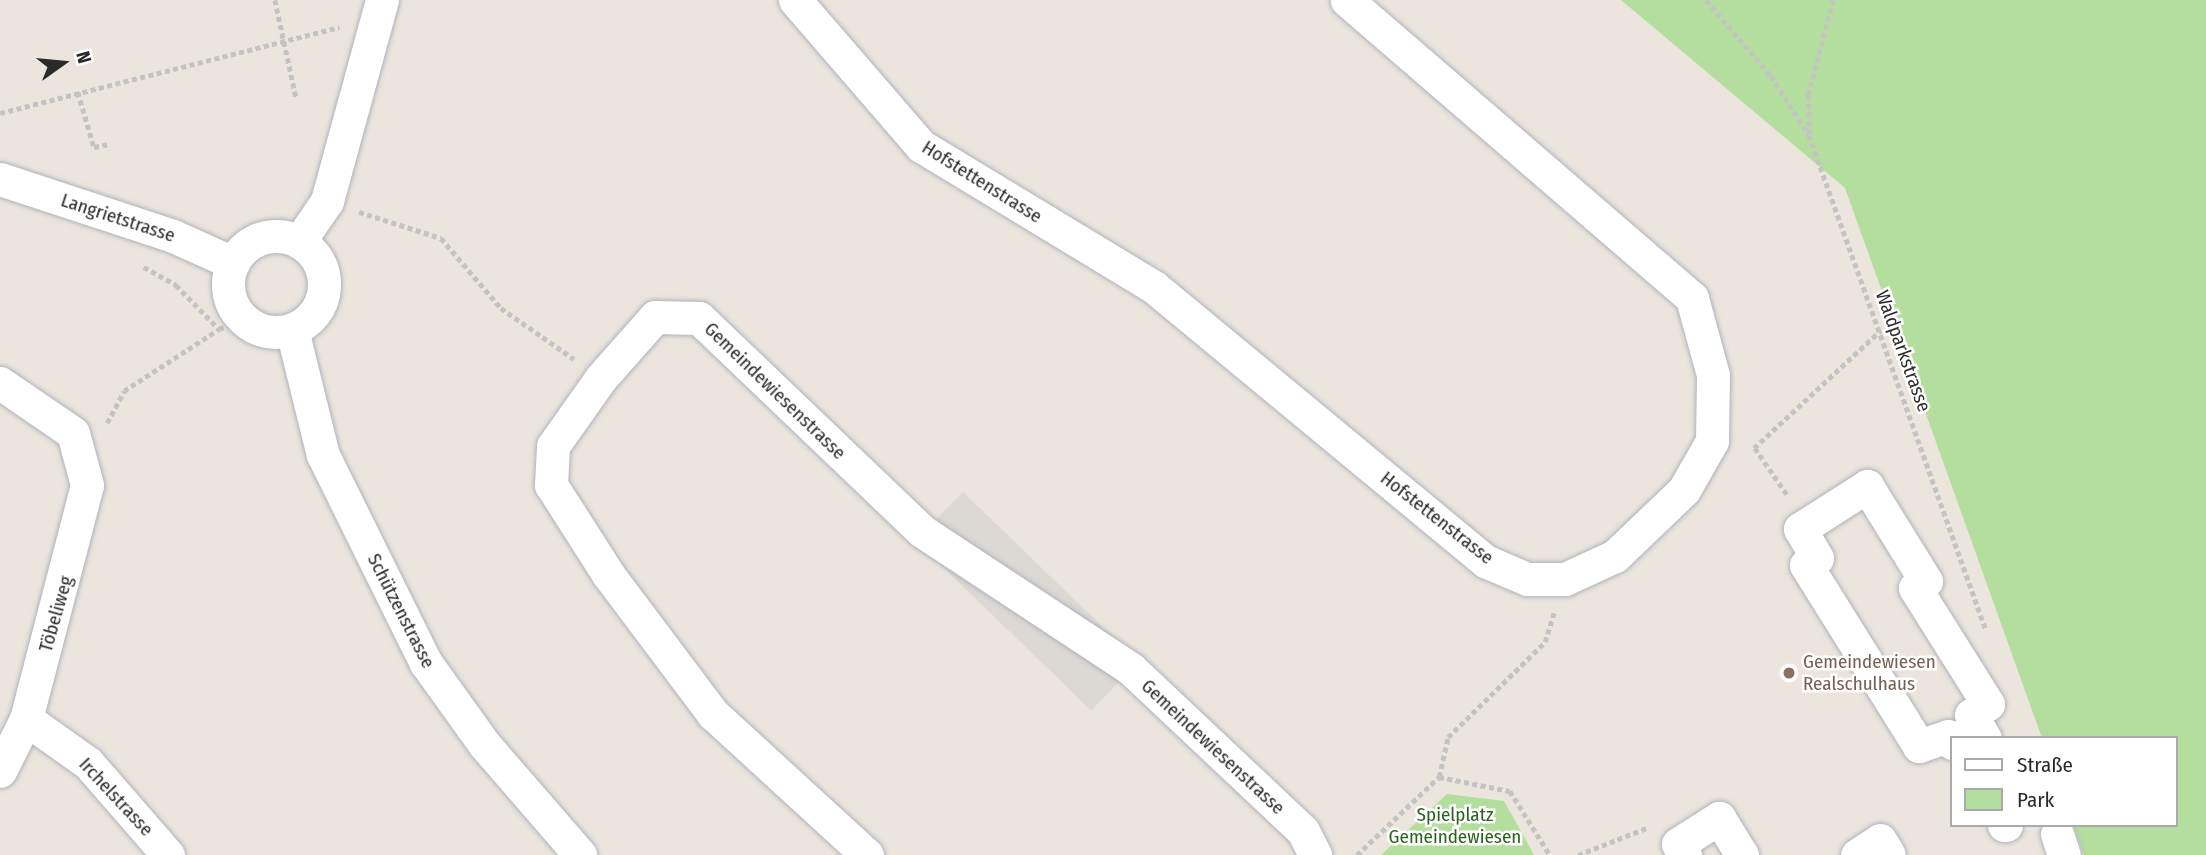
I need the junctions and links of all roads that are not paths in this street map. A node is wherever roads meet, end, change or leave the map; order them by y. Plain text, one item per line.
1 (795, 0) edge
2 (1347, 0) edge
3 (379, 12) edge
4 (0, 179) edge
5 (299, 242) junction
6 (233, 263) junction
7 (292, 330) junction
8 (0, 383) edge
9 (26, 719) junction
10 (1984, 736) edge
11 (1951, 741) edge
12 (0, 771) edge
13 (1688, 846) edge
14 (168, 855) edge
15 (580, 855) edge
16 (867, 855) edge
17 (1315, 855) edge
18 (1742, 855) edge
19 (1857, 855) edge
20 (1889, 855) edge

1 - 2 street, Hofstettenstrasse
3 - 5 street
4 - 6 street, Langrietstrasse
5 - 6 street
5 - 7 street
6 - 7 street
7 - 15 street, Schützenstrasse
8 - 9 street, Töbeliweg
9 - 12 street, Töbeliweg
9 - 14 street, Irchelstrasse
10 - 11 street
13 - 18 street
16 - 17 street, Gemeindewiesenstrasse
19 - 20 street

